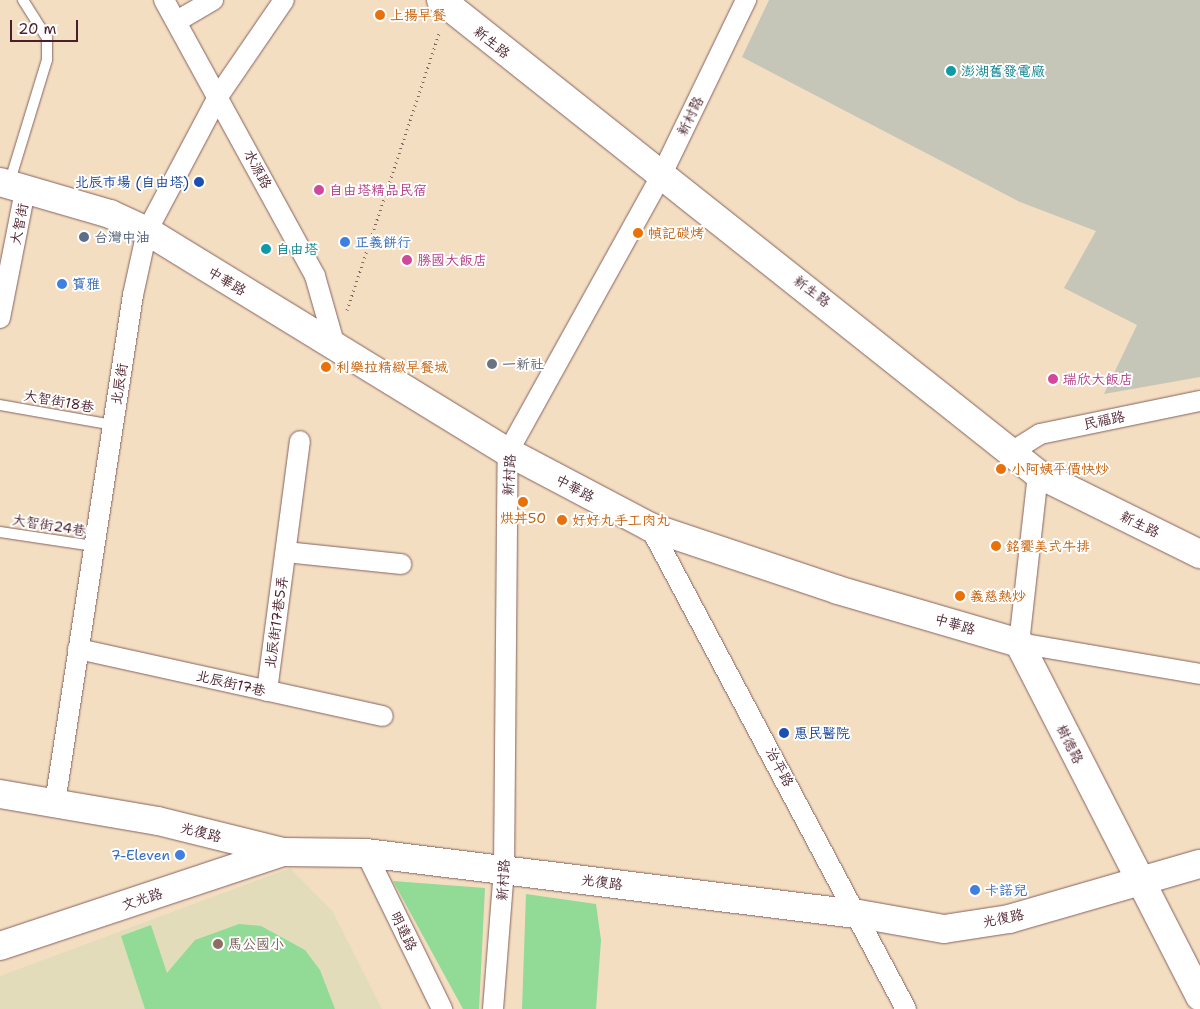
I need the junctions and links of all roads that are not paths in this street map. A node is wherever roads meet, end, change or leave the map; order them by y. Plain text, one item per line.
1 (24, 0) edge
2 (164, 0) edge
3 (214, 0) edge
4 (284, 0) edge
5 (746, 0) edge
6 (445, 4) edge
7 (176, 21) junction
8 (219, 95) junction
9 (660, 178) junction
10 (11, 186) edge
11 (147, 231) junction
12 (0, 318) edge
13 (335, 346) junction
14 (1200, 401) edge
15 (0, 405) edge
16 (113, 425) junction
17 (300, 441) dead end
18 (1012, 451) junction
19 (508, 452) junction
20 (1038, 474) junction
21 (650, 527) junction
22 (0, 532) edge
23 (94, 546) junction
24 (286, 552) junction
25 (1200, 554) edge
26 (401, 564) dead end
27 (1019, 643) junction
28 (78, 649) junction
29 (1200, 674) edge
30 (267, 691) junction
31 (383, 716) dead end
32 (0, 794) edge
33 (55, 803) junction
34 (283, 852) junction
35 (366, 853) junction
36 (1200, 864) edge
37 (504, 870) junction
38 (1138, 880) junction
39 (859, 914) junction
40 (0, 946) edge
41 (1200, 996) edge
42 (442, 1009) edge
43 (493, 1009) edge
44 (906, 1009) edge

1 - 10 lane
2 - 7 street, 水源路
3 - 7 street
4 - 8 street, 北辰街
5 - 9 street, 新村路
6 - 9 main road, 新生路
7 - 8 street, 水源路
8 - 11 street, 北辰街
8 - 13 street, 水源路
9 - 18 main road, 新生路
9 - 19 street, 新村路
10 - 11 main road, 中華路
10 - 12 street, 大智街
11 - 13 main road, 中華路
11 - 16 street, 北辰街
13 - 19 main road, 中華路
14 - 18 street, 民福路
15 - 16 lane, 大智街18巷
16 - 23 street, 北辰街
17 - 24 street, 北辰街17巷5弄
18 - 20 main road, 新生路
19 - 21 main road, 中華路
19 - 37 street, 新村路
20 - 25 main road, 新生路
20 - 27 street
21 - 27 main road, 中華路
21 - 39 street, 治平路
22 - 23 lane, 大智街24巷
23 - 28 street, 北辰街
24 - 26 street
24 - 30 street, 北辰街17巷5弄
27 - 29 street, 中華路
27 - 38 main road, 樹德路
28 - 30 street, 北辰街17巷
28 - 33 street, 北辰街
30 - 31 street, 北辰街17巷
32 - 33 main road, 光復路
33 - 34 main road, 光復路
34 - 35 main road, 光復路
34 - 40 main road, 文光路
35 - 37 main road, 光復路
35 - 42 street, 明遠路
36 - 38 main road, 光復路
37 - 39 main road, 光復路
37 - 43 street, 新村路
38 - 39 main road, 光復路
38 - 41 main road, 樹德路
39 - 44 street, 治平路

